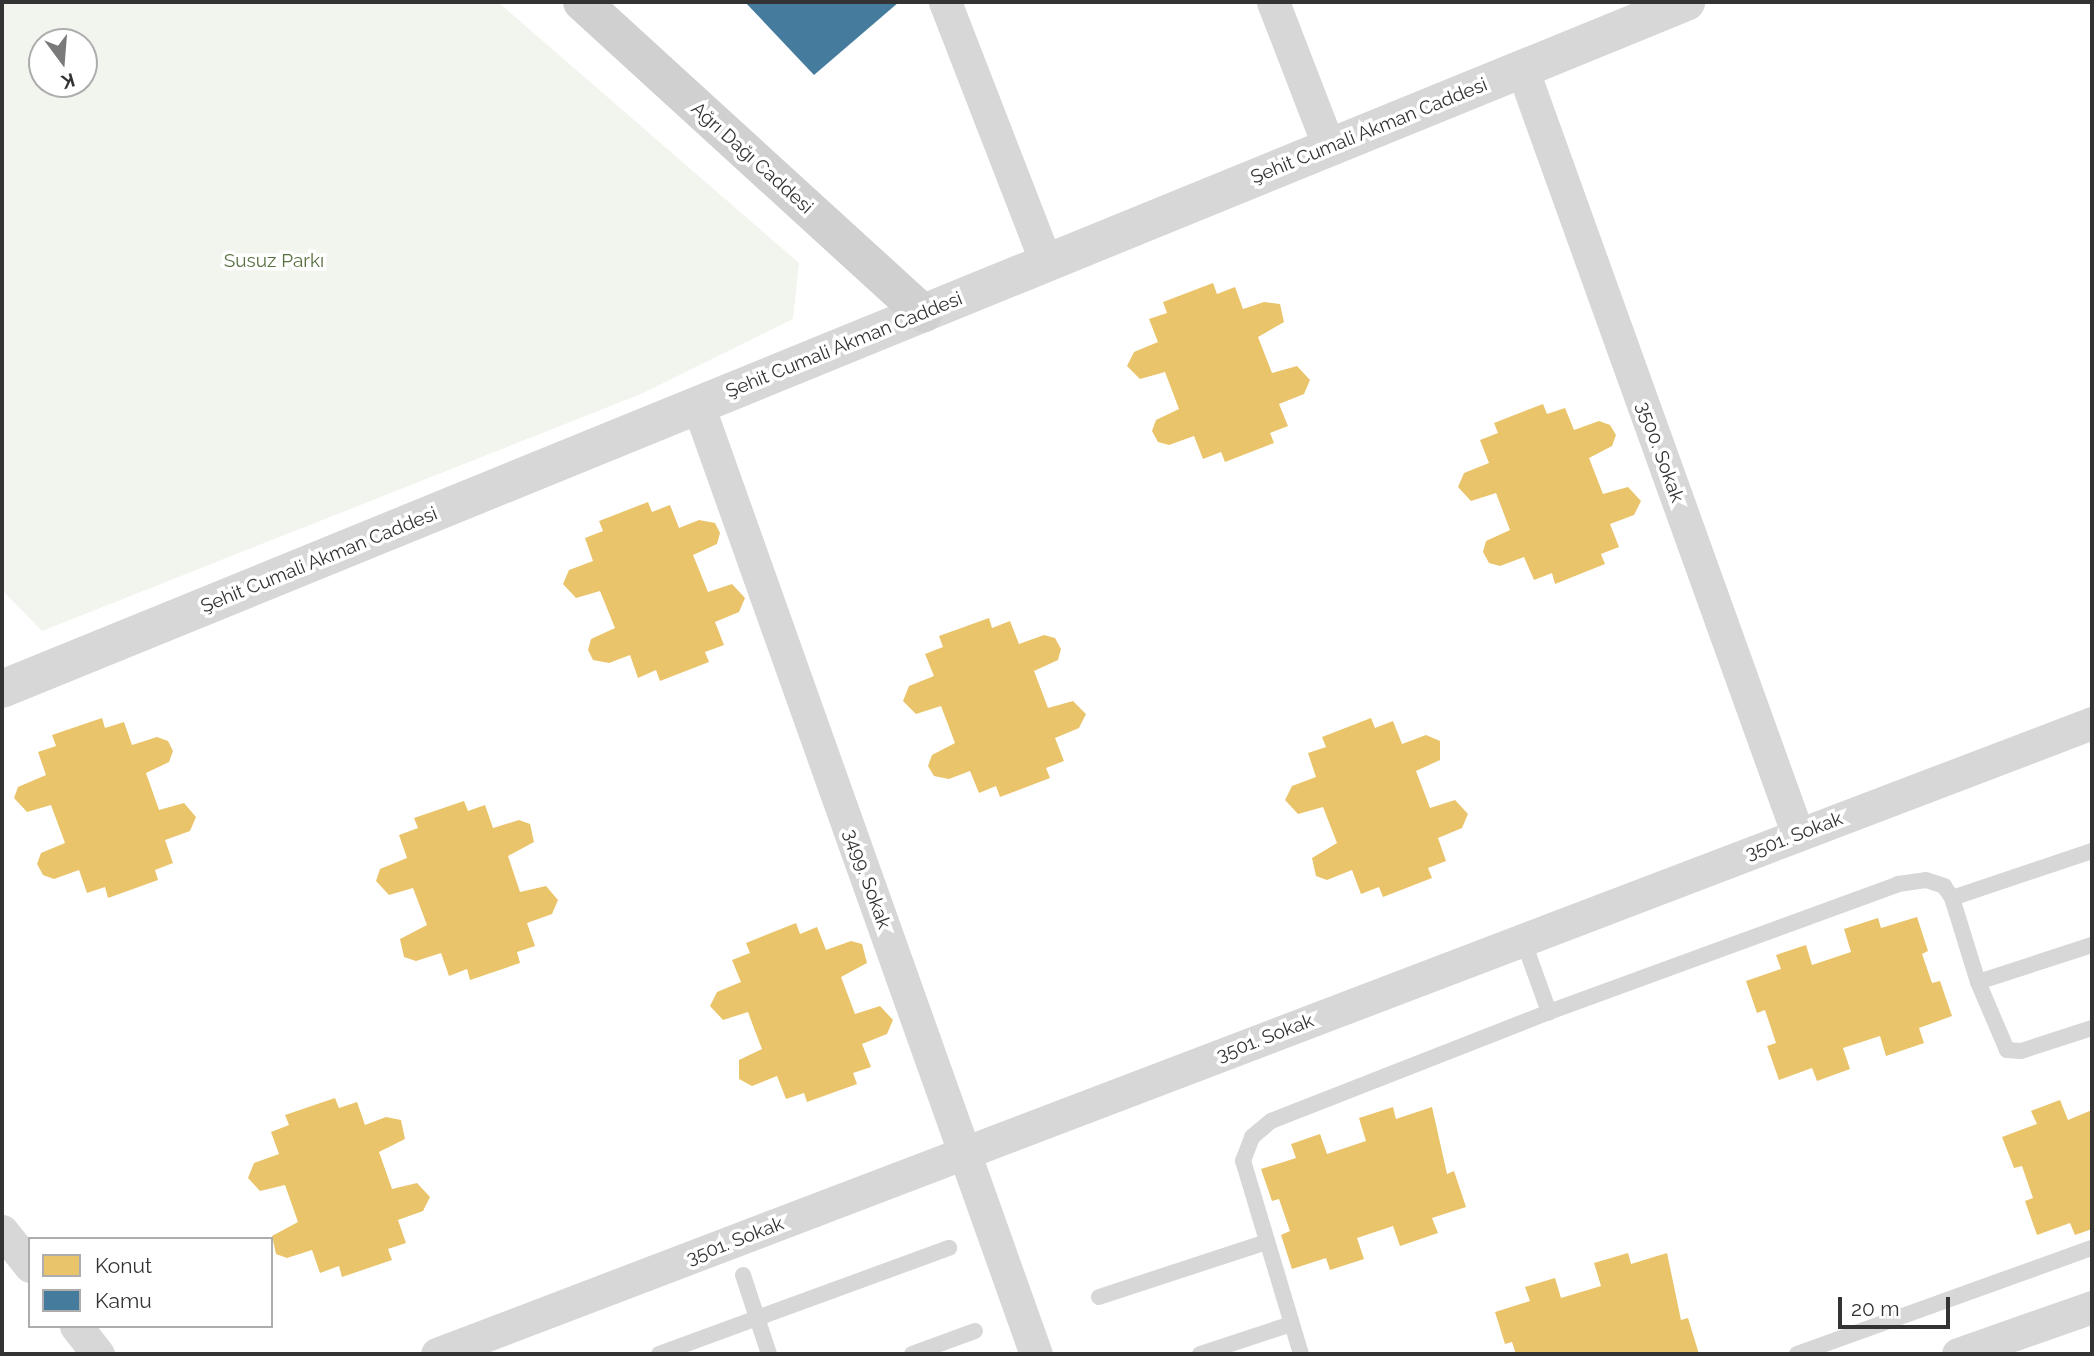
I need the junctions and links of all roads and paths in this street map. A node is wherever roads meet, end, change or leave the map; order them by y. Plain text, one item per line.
1 (582, 2) edge
2 (945, 2) edge
3 (1273, 2) edge
4 (1686, 2) edge
5 (1644, 10) edge
6 (1522, 68) junction
7 (1329, 147) junction
8 (1045, 263) junction
9 (923, 313) junction
10 (698, 405) junction
11 (2, 689) edge
12 (2092, 723) edge
13 (1798, 835) junction
14 (2092, 851) edge
15 (1952, 898) junction
16 (1523, 940) junction
17 (2092, 946) edge
18 (1978, 982) junction
19 (1549, 1012) junction
20 (2092, 1028) edge
21 (964, 1153) junction
22 (2, 1231) edge
23 (1266, 1242) junction
24 (948, 1248) dead end
25 (2092, 1248) edge
26 (28, 1264) edge
27 (743, 1275) dead end
28 (1099, 1297) dead end
29 (2092, 1307) edge
30 (758, 1318) junction
31 (1291, 1324) junction
32 (78, 1328) edge
33 (975, 1331) dead end
34 (98, 1354) edge
35 (437, 1354) edge
36 (659, 1354) edge
37 (769, 1354) edge
38 (912, 1354) edge
39 (1036, 1354) edge
40 (1200, 1354) edge
41 (1301, 1354) edge
42 (1797, 1354) edge
43 (1958, 1354) edge

1 - 9 main road, Ağrı Dağı Caddesi
2 - 8 street
3 - 7 street
4 - 5 street, Şehit Cumali Akman Caddesi
5 - 6 street, Şehit Cumali Akman Caddesi
6 - 7 street, Şehit Cumali Akman Caddesi
6 - 13 street, 3500. Sokak
7 - 8 street, Şehit Cumali Akman Caddesi
8 - 9 street, Şehit Cumali Akman Caddesi
9 - 10 street, Şehit Cumali Akman Caddesi
10 - 11 street, Şehit Cumali Akman Caddesi
10 - 21 street, 3499. Sokak
12 - 13 street, 3501. Sokak
13 - 16 street, 3501. Sokak
14 - 15 lane
15 - 18 lane
15 - 19 lane
16 - 19 lane
16 - 21 street, 3501. Sokak
17 - 18 lane
18 - 20 lane
19 - 23 lane
21 - 35 street, 3501. Sokak
21 - 39 street, 3499. Sokak
22 - 26 street
23 - 28 lane
23 - 31 lane
24 - 30 lane
25 - 42 lane
27 - 30 lane
29 - 43 street
30 - 36 lane
30 - 37 lane
31 - 40 lane
31 - 41 lane
32 - 34 street
33 - 38 lane

